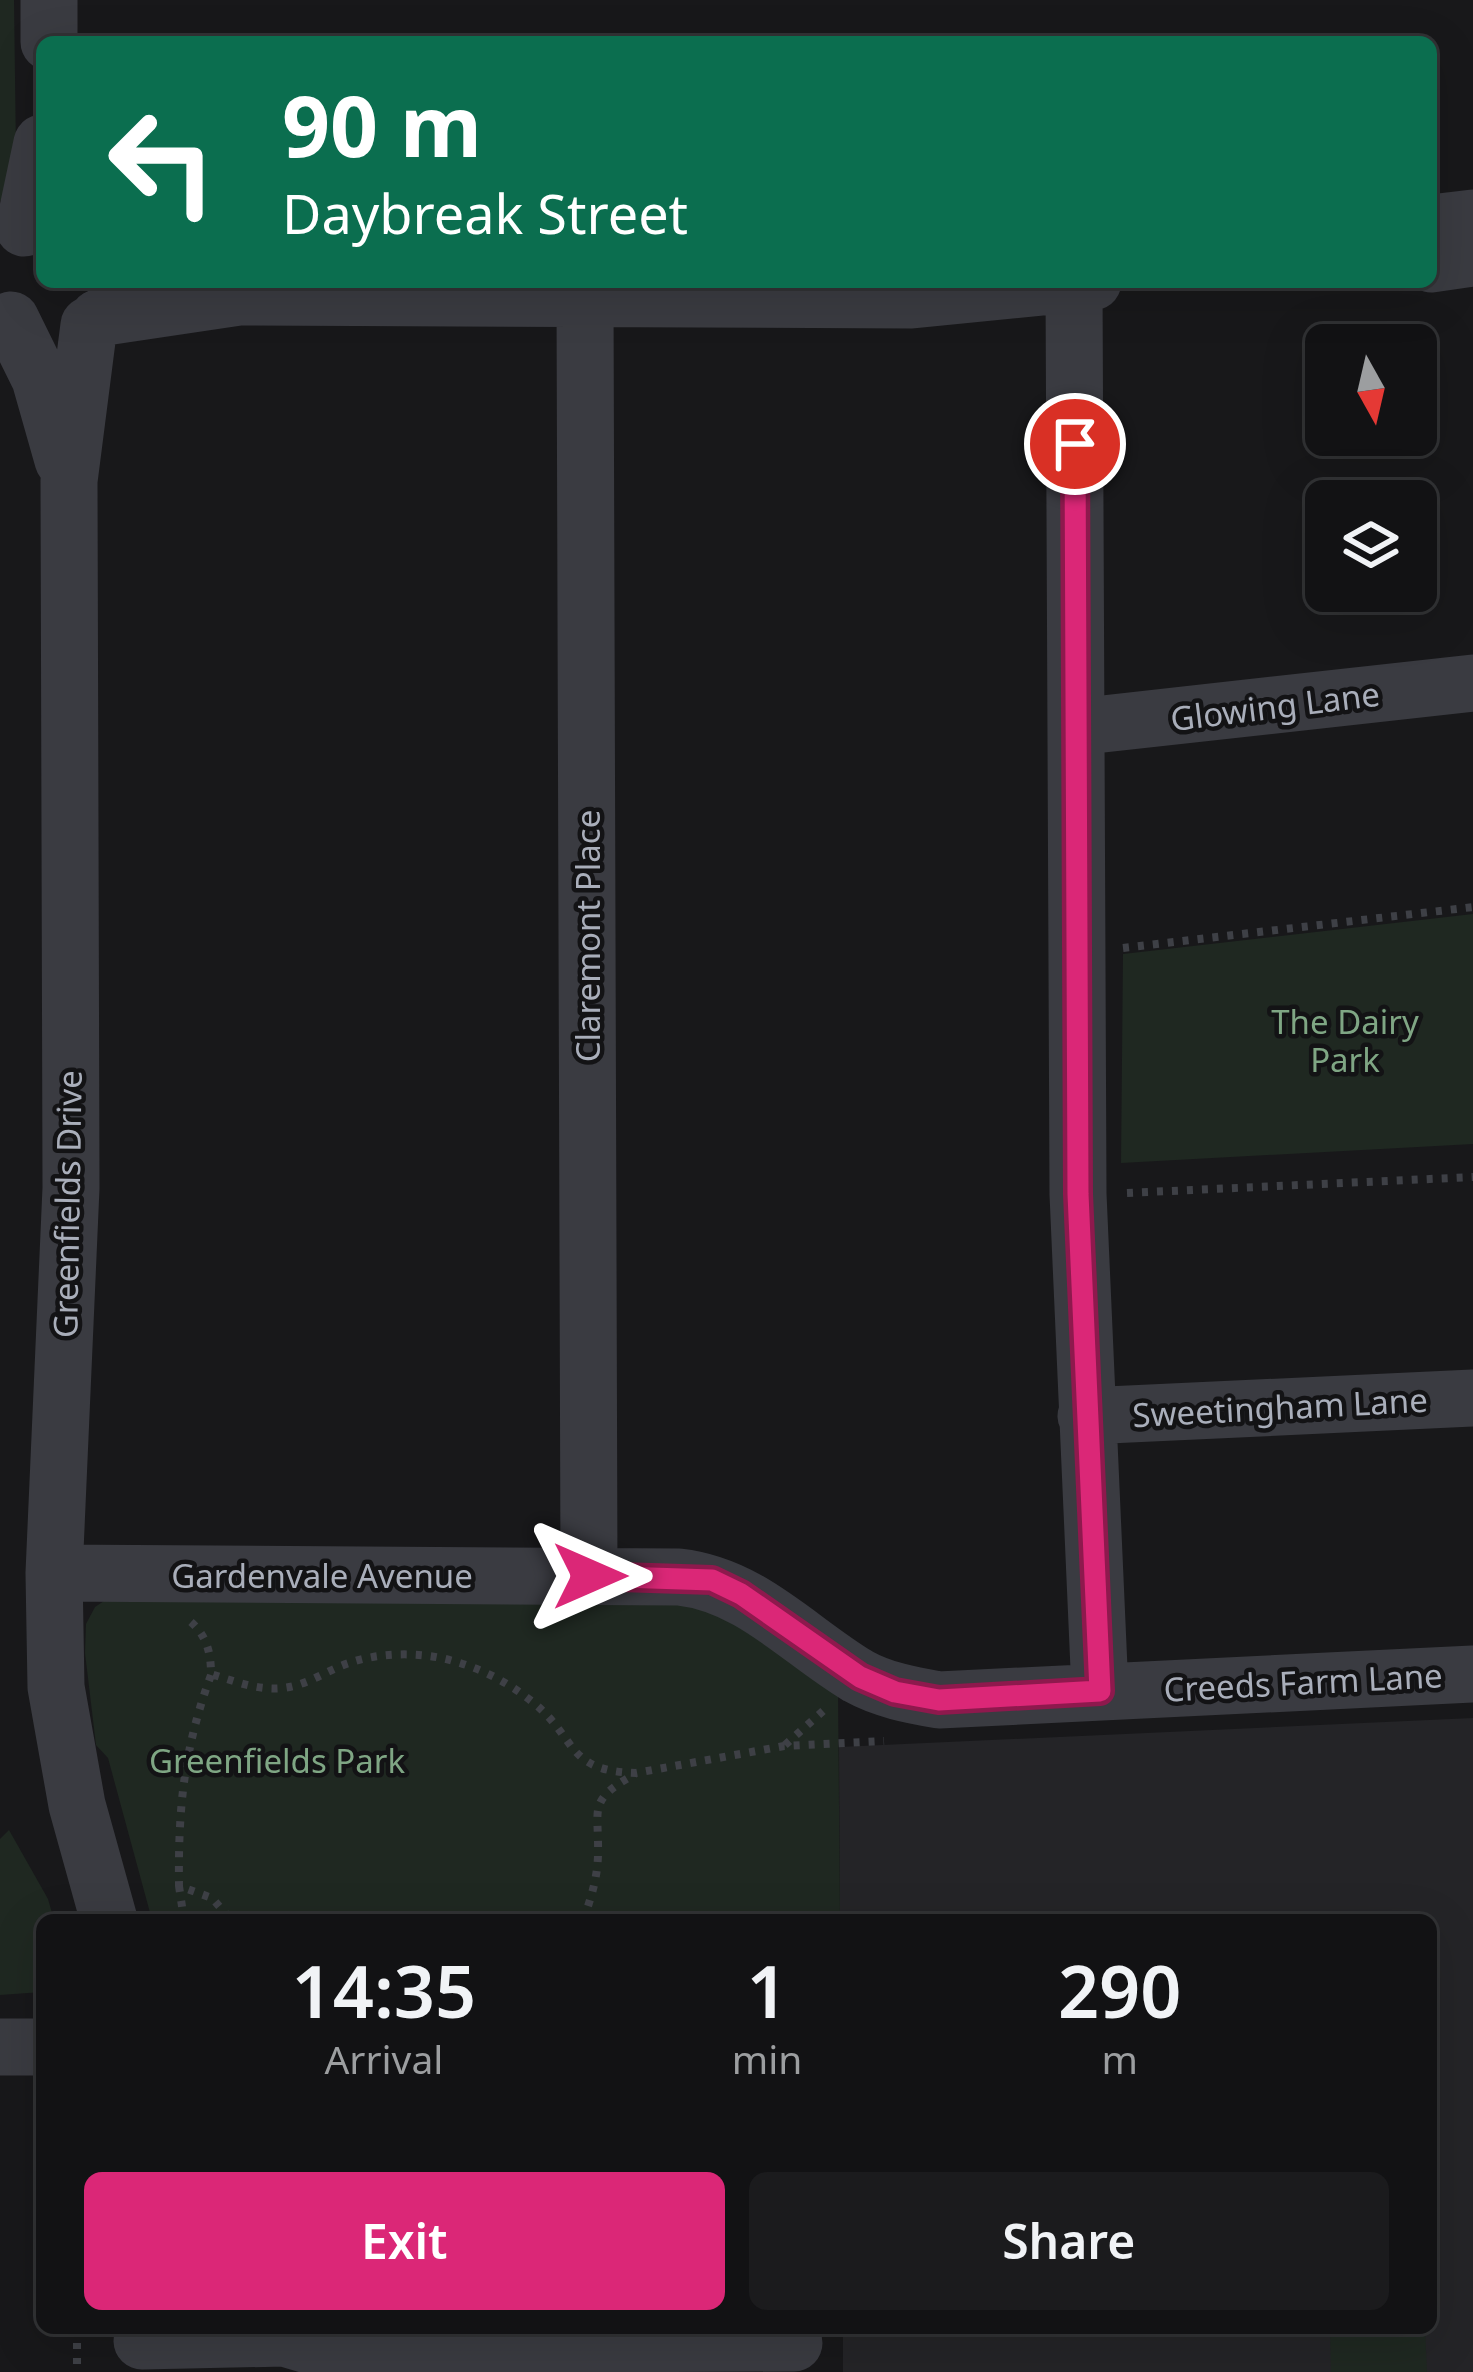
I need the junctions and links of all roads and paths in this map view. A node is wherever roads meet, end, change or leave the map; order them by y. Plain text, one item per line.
1 (49, 0) edge
2 (49, 36) edge
3 (36, 167) edge
4 (1473, 218) edge
5 (1437, 223) edge
6 (1473, 258) edge
7 (1437, 262) edge
8 (11, 269) edge
9 (206, 288) edge
10 (1033, 288) edge
11 (1083, 288) edge
12 (585, 296) junction
13 (238, 297) junction
14 (100, 308) edge
15 (69, 481) junction
16 (1473, 683) edge
17 (1076, 727) junction
18 (1473, 908) edge
19 (1078, 950) junction
20 (1473, 1177) edge
21 (1078, 1194) junction
22 (1473, 1398) edge
23 (1086, 1416) junction
24 (54, 1573) junction
25 (150, 1574) junction
26 (590, 1576) junction
27 (211, 1674) junction
28 (1473, 1674) edge
29 (1100, 1691) junction
30 (903, 1740) dead end
31 (636, 1773) junction
32 (179, 1886) junction
33 (108, 1914) edge
34 (183, 1914) edge
35 (226, 1914) edge
36 (585, 1914) edge
37 (0, 2047) edge
38 (36, 2047) edge
39 (77, 2334) edge
40 (683, 2336) edge
41 (794, 2343) dead end
42 (142, 2347) edge
43 (77, 2372) edge

1 - 2 street
3 - 8 street
4 - 5 street
6 - 7 street
8 - 14 street
8 - 15 street, Greenfields Drive
9 - 13 street
10 - 12 street
11 - 17 street
12 - 13 street
12 - 26 street, Claremont Place
13 - 14 street
14 - 15 street, Greenfields Drive
15 - 24 street, Greenfields Drive
16 - 17 street, Glowing Lane
17 - 19 street
18 - 19 path
19 - 21 street
20 - 21 path
21 - 23 street
22 - 23 street, Sweetingham Lane
23 - 29 street
24 - 25 street, Gardenvale Avenue
24 - 33 street, Greenfields Drive
25 - 26 street, Gardenvale Avenue
25 - 27 path
26 - 29 street, Creeds Farm Lane
27 - 31 path
27 - 32 path
28 - 29 street, Creeds Farm Lane
30 - 31 path
31 - 36 path
32 - 34 path
32 - 35 path
37 - 38 street
39 - 43 path
40 - 41 street
40 - 42 street

